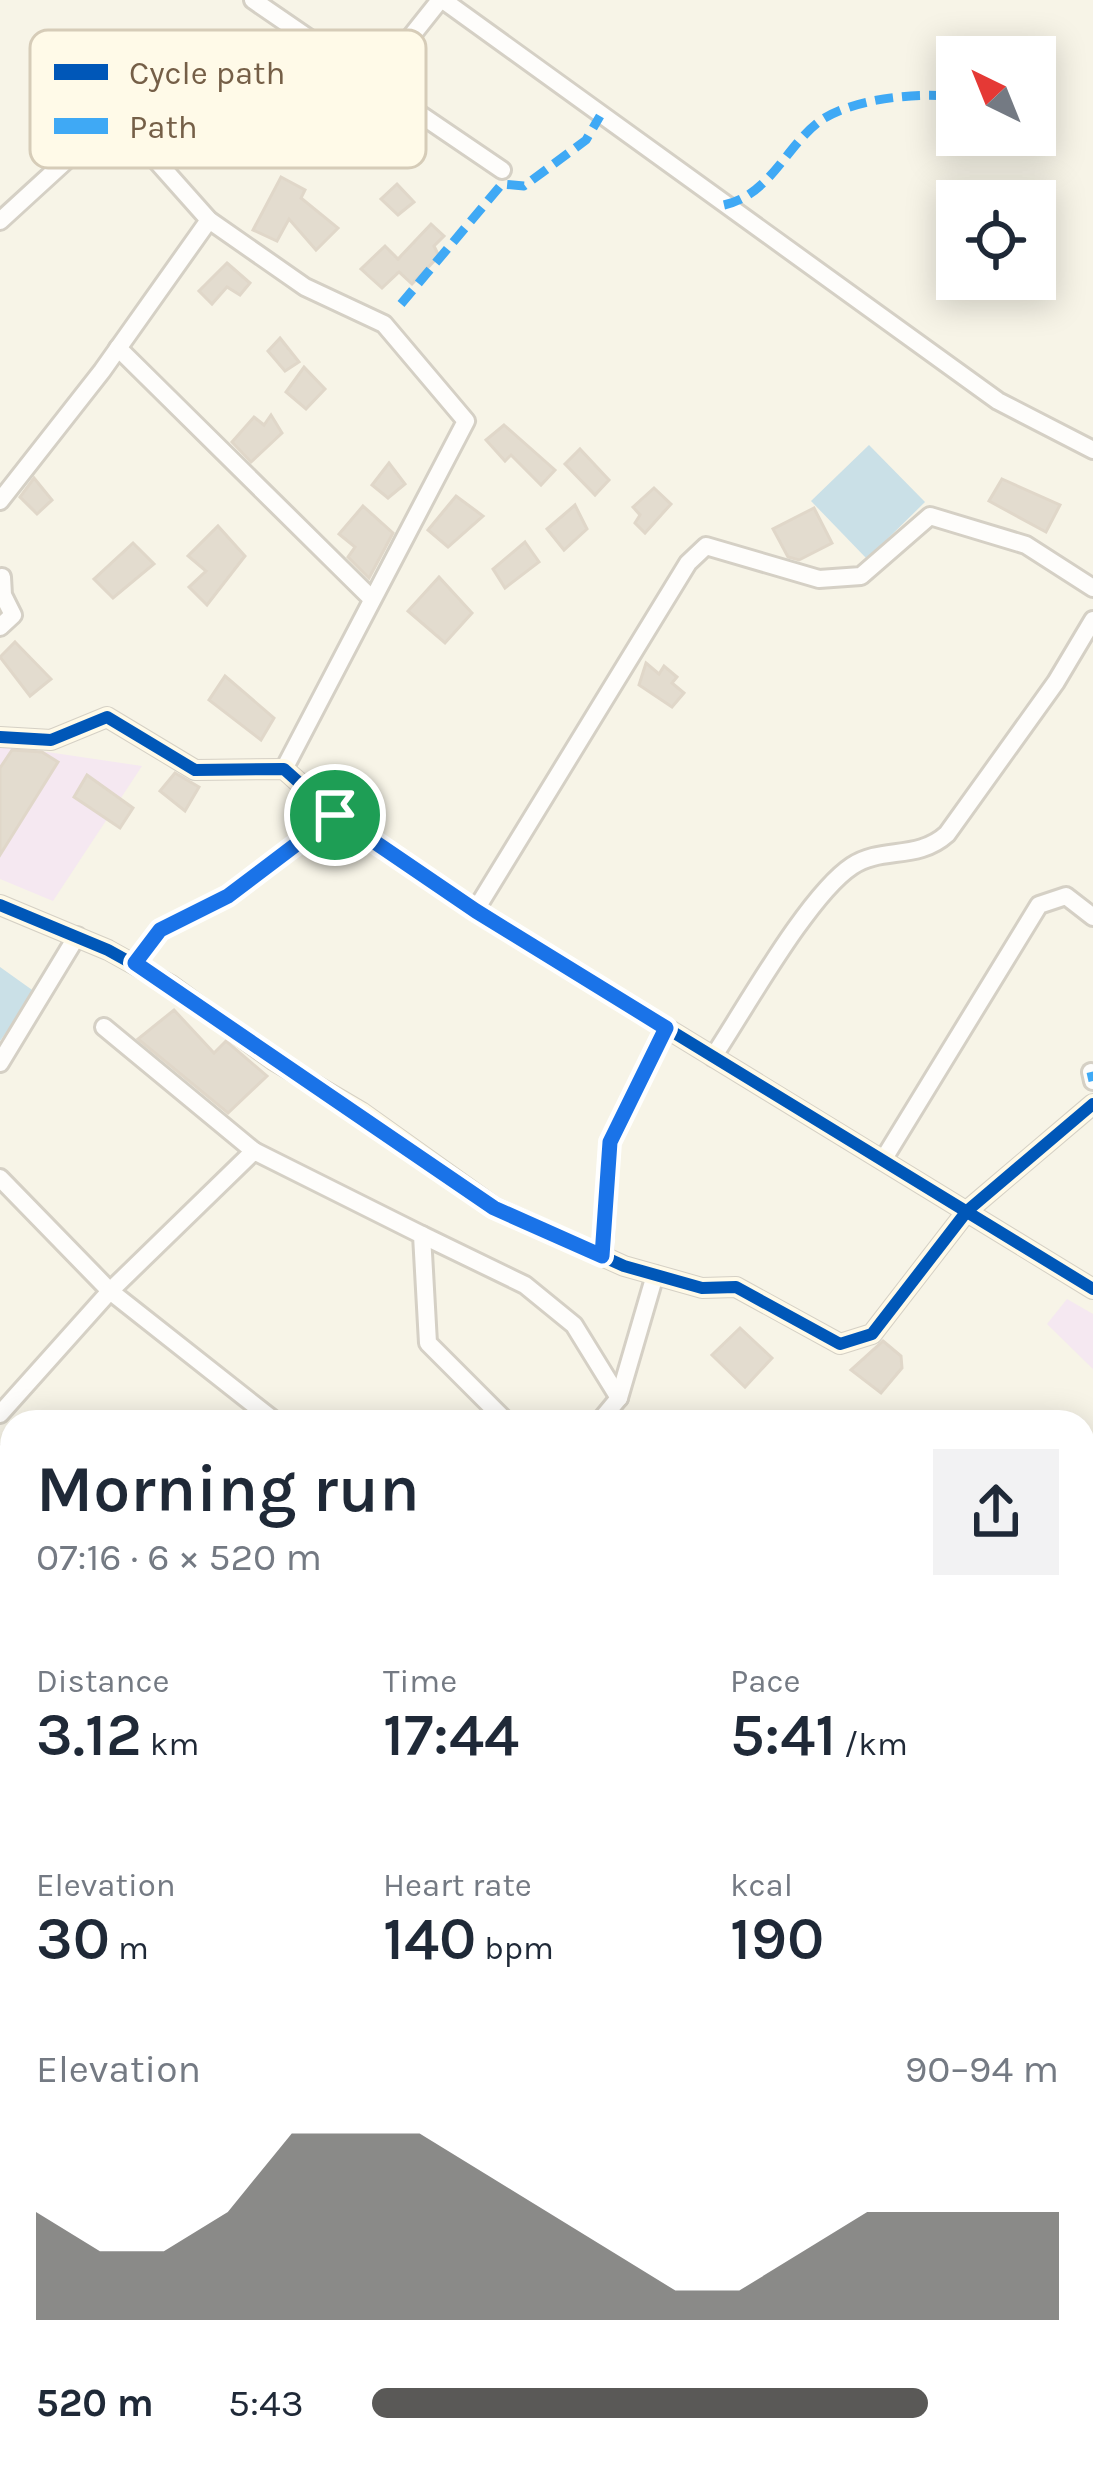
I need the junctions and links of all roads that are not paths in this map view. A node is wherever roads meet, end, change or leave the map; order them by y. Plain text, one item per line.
1 (253, 0) edge
2 (442, 0) edge
3 (297, 30) edge
4 (417, 30) edge
5 (426, 118) edge
6 (58, 168) edge
7 (163, 168) edge
8 (502, 170) dead end
9 (209, 220) junction
10 (0, 221) edge
11 (118, 348) junction
12 (1093, 450) edge
13 (0, 501) edge
14 (2, 578) edge
15 (1093, 588) edge
16 (371, 598) junction
17 (1093, 620) edge
18 (0, 627) edge
19 (0, 737) edge
20 (284, 769) junction
21 (335, 815) junction
22 (0, 904) edge
23 (476, 911) junction
24 (1093, 917) edge
25 (76, 936) junction
26 (135, 963) junction
27 (104, 1027) dead end
28 (666, 1028) junction
29 (713, 1057) junction
30 (0, 1063) edge
31 (1093, 1104) edge
32 (254, 1151) junction
33 (883, 1160) junction
34 (0, 1178) edge
35 (967, 1211) junction
36 (422, 1235) junction
37 (602, 1256) junction
38 (655, 1275) junction
39 (1093, 1288) edge
40 (110, 1291) junction
41 (619, 1398) junction
42 (4, 1410) edge
43 (261, 1410) edge
44 (495, 1410) edge
45 (609, 1410) edge

1 - 3 street
2 - 4 street
2 - 12 street
5 - 8 street
6 - 10 street
7 - 9 street
9 - 11 street
9 - 16 street
11 - 13 street
11 - 16 street
14 - 18 street
15 - 23 street
16 - 20 street
17 - 29 street
19 - 20 street
20 - 21 street
21 - 23 street
21 - 26 street
22 - 25 street
23 - 28 street
24 - 33 street
25 - 26 street
25 - 30 street
26 - 37 street
27 - 32 street
28 - 29 street
28 - 37 street
29 - 33 street
31 - 35 street
32 - 36 street
32 - 40 street
33 - 35 street
34 - 40 street
35 - 38 street
35 - 39 street
36 - 41 street
36 - 44 street
37 - 38 street
38 - 41 street
40 - 42 street
40 - 43 street
41 - 45 street

